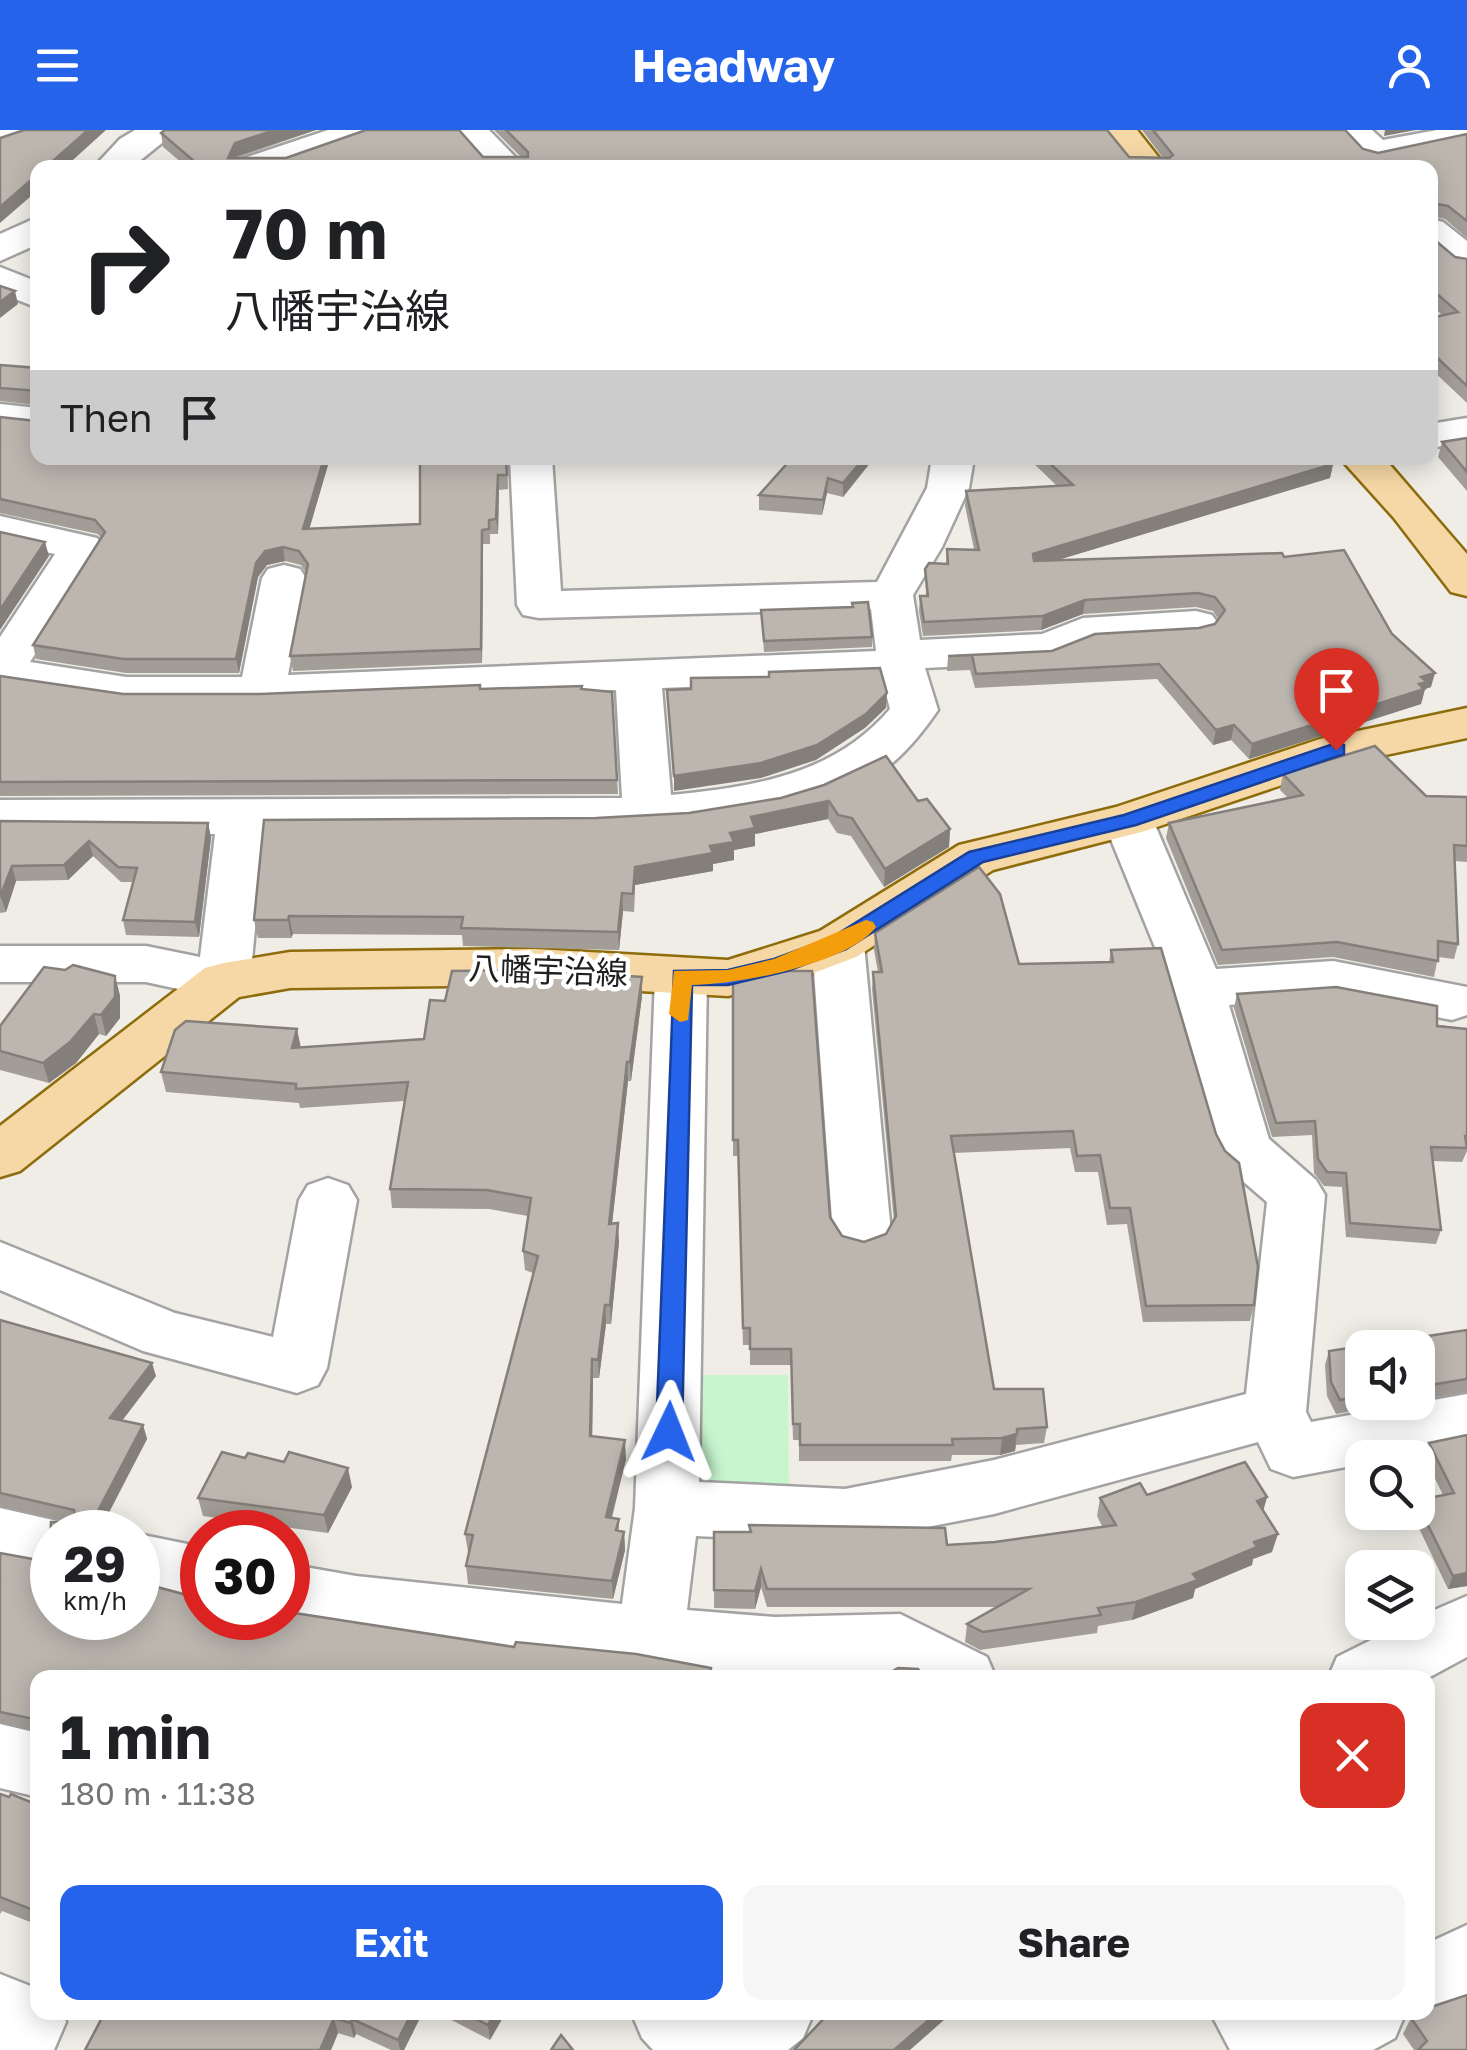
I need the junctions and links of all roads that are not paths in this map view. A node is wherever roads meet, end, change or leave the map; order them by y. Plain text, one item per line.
1 (21, 130) edge
2 (161, 130) edge
3 (362, 130) edge
4 (470, 130) edge
5 (1118, 130) edge
6 (1351, 130) edge
7 (1451, 138) edge
8 (0, 139) edge
9 (119, 160) edge
10 (274, 160) edge
11 (501, 160) edge
12 (1142, 160) edge
13 (1467, 174) edge
14 (30, 233) edge
15 (1438, 236) edge
16 (0, 250) edge
17 (1467, 260) edge
18 (0, 278) edge
19 (30, 293) edge
20 (0, 416) edge
21 (30, 419) edge
22 (1467, 430) edge
23 (1438, 435) edge
24 (531, 465) edge
25 (944, 465) edge
26 (1368, 465) edge
27 (0, 529) edge
28 (284, 578) dead end
29 (1467, 583) edge
30 (891, 595) junction
31 (1196, 625) edge
32 (901, 660) junction
33 (0, 672) edge
34 (638, 676) junction
35 (262, 691) junction
36 (1467, 723) edge
37 (648, 814) junction
38 (0, 816) edge
39 (240, 820) junction
40 (1128, 820) junction
41 (838, 944) junction
42 (0, 964) edge
43 (681, 977) junction
44 (224, 981) junction
45 (1198, 989) junction
46 (1452, 1001) dead end
47 (0, 1156) edge
48 (328, 1200) dead end
49 (862, 1233) dead end
50 (0, 1266) edge
51 (1276, 1412) junction
52 (1467, 1419) edge
53 (667, 1508) junction
54 (0, 1535) edge
55 (30, 1541) edge
56 (310, 1596) edge
57 (1467, 1625) edge
58 (652, 1636) junction
59 (949, 1670) edge
60 (1378, 1670) edge
61 (0, 1756) edge
62 (30, 1764) edge
63 (1467, 1961) edge
64 (1435, 1978) edge
65 (0, 2011) edge
66 (676, 2020) edge
67 (767, 2020) edge
68 (1254, 2020) edge
69 (1354, 2020) edge
70 (14, 2050) edge
71 (704, 2050) edge
72 (728, 2050) edge
73 (1278, 2050) edge
74 (1298, 2050) edge

1 - 8 street
2 - 9 street
3 - 10 street
4 - 11 street
5 - 12 main road
6 - 7 street
7 - 13 street
14 - 16 street
15 - 17 street
18 - 19 street
20 - 21 street
22 - 23 street
24 - 30 street
25 - 30 street
26 - 29 main road
27 - 33 street
28 - 35 street
30 - 32 street
31 - 32 street
32 - 34 street
32 - 37 street
33 - 35 street
34 - 35 street
34 - 37 street
36 - 40 main road, 八幡宇治線
37 - 39 street
38 - 39 street
39 - 44 street
40 - 41 main road, 八幡宇治線
40 - 45 street
41 - 43 main road, 八幡宇治線
41 - 49 street
42 - 44 street
43 - 44 main road, 八幡宇治線
43 - 53 street
44 - 47 main road, 八幡宇治線
45 - 46 street
45 - 51 street
48 - 50 street
51 - 52 street
51 - 53 street
53 - 58 street
54 - 55 street
56 - 58 street
57 - 60 street
58 - 59 street
61 - 62 street
63 - 64 street
65 - 70 street
66 - 71 street
67 - 72 street
68 - 73 street
69 - 74 street

